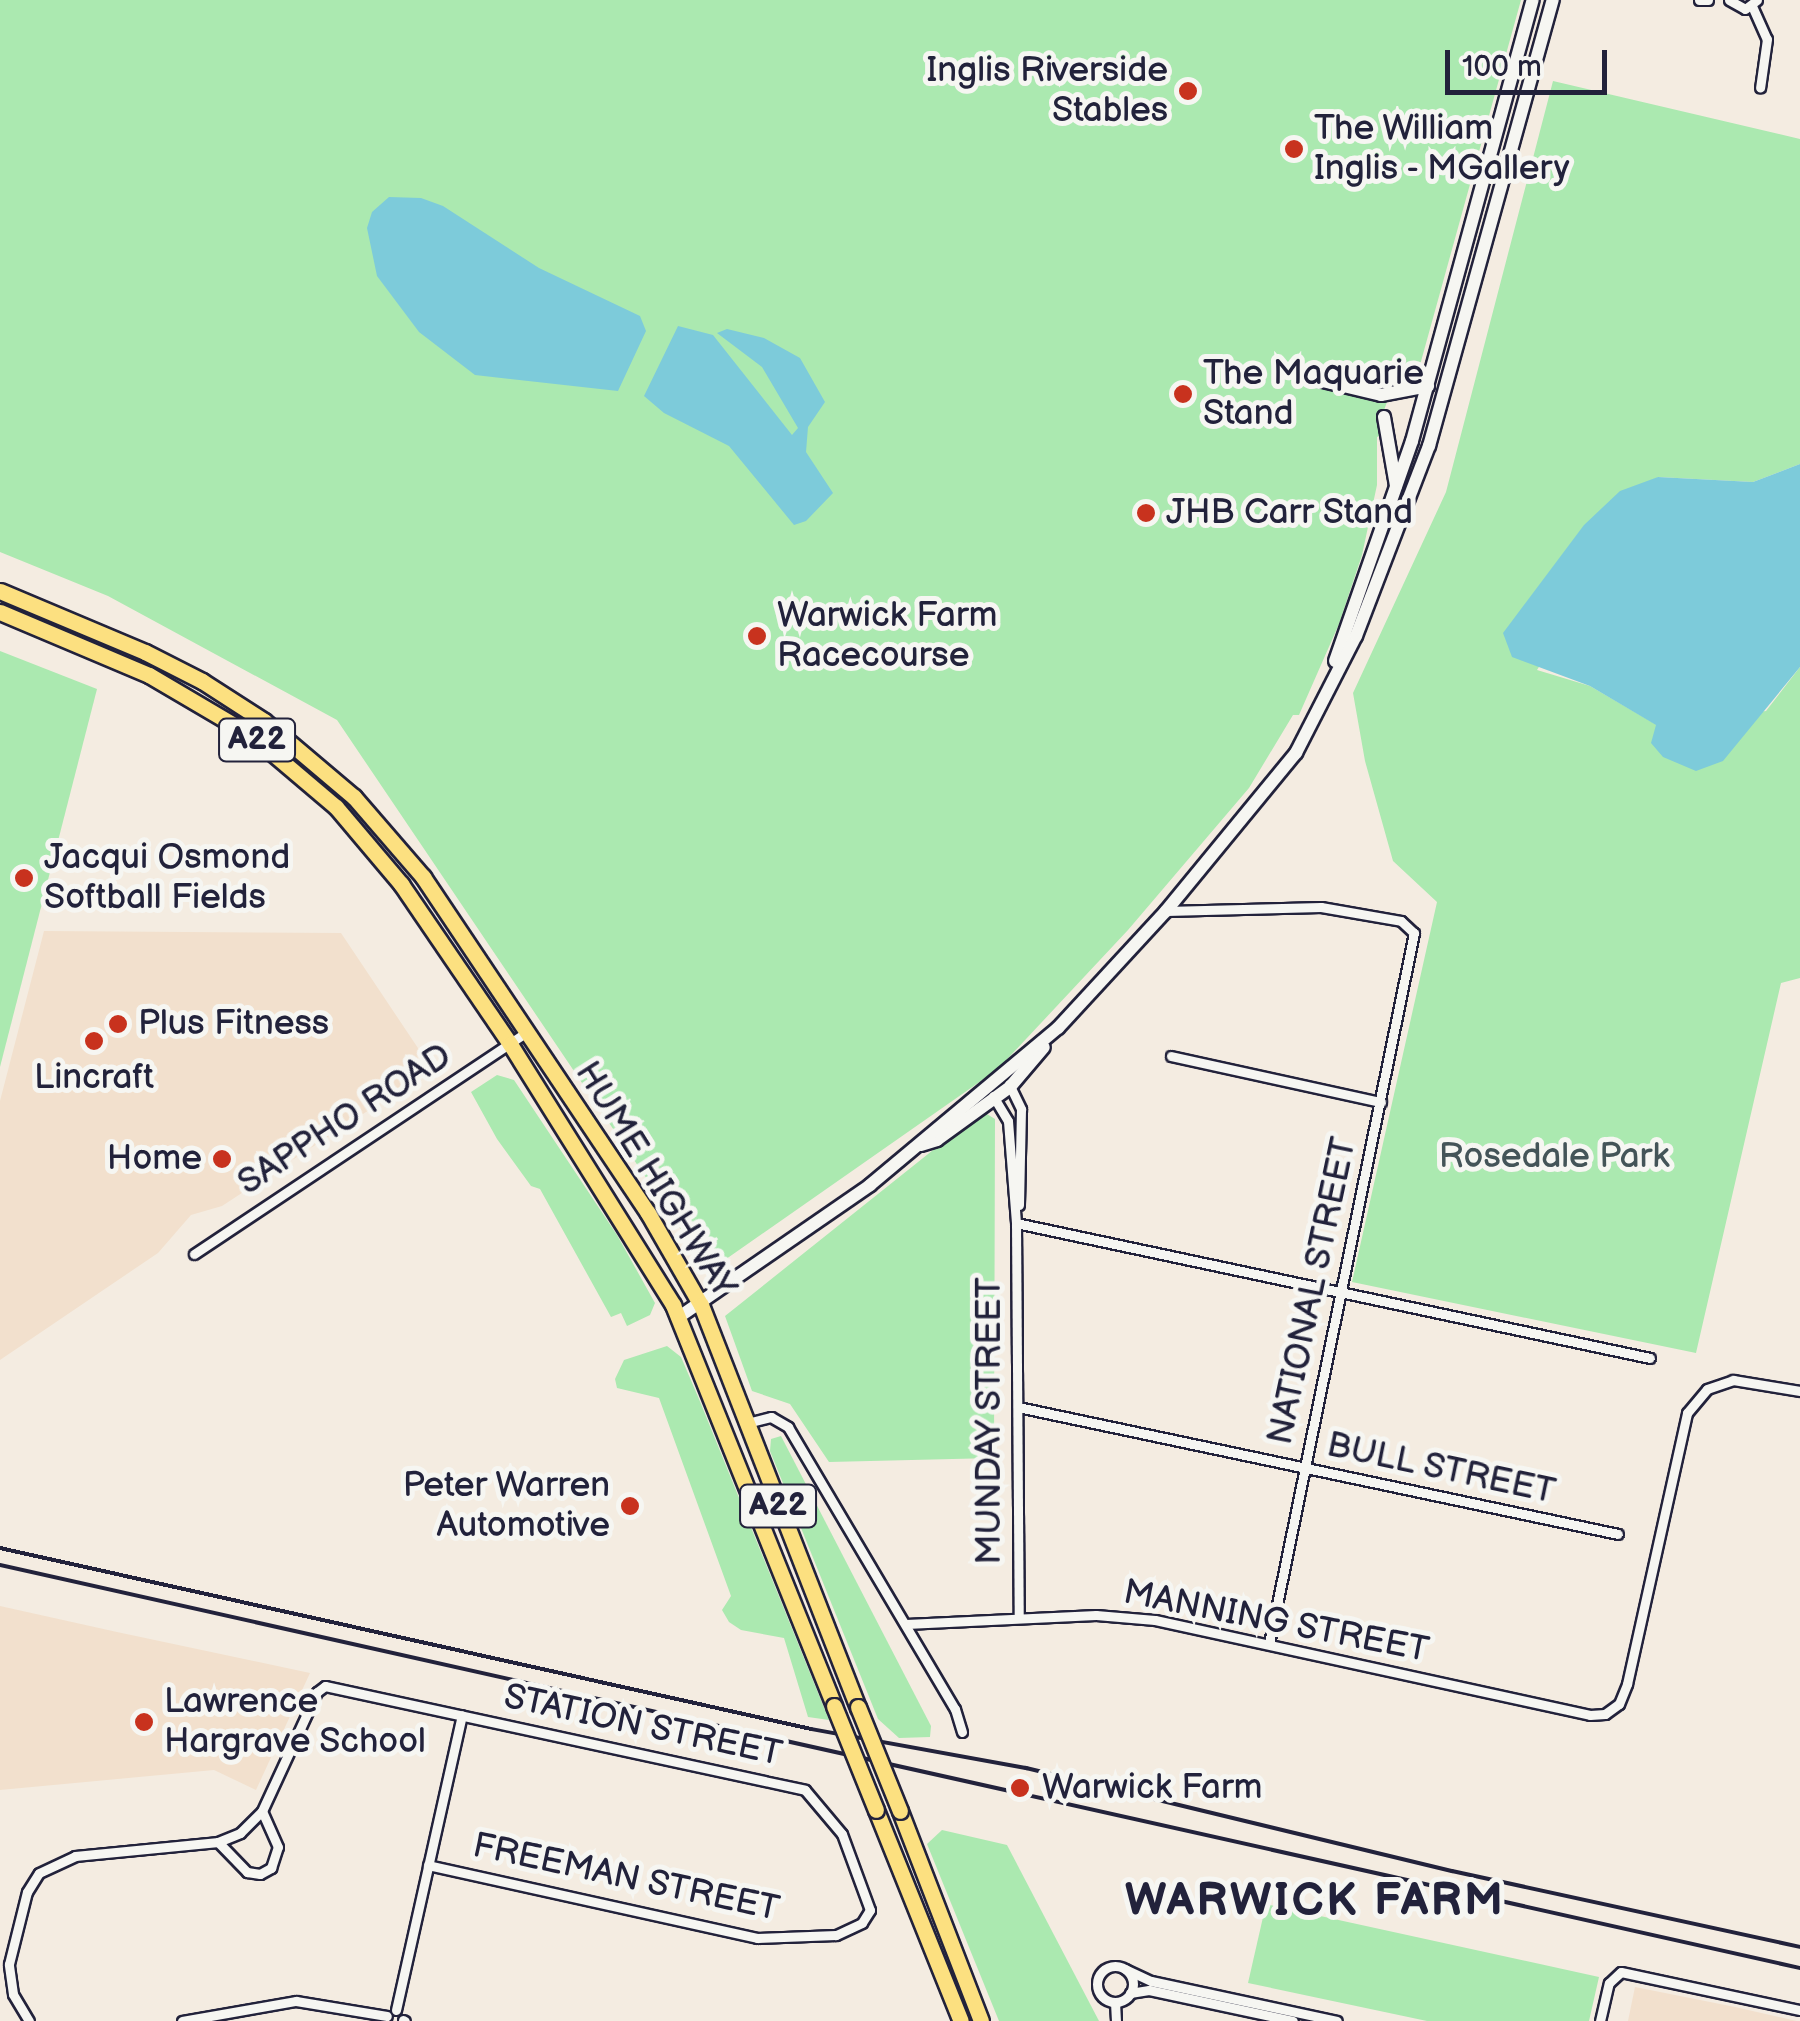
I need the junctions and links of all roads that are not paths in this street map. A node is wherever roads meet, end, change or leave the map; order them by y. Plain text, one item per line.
1 (1533, 0) edge
2 (1554, 0) edge
3 (1699, 0) edge
4 (1708, 0) edge
5 (1730, 0) edge
6 (1754, 3) edge
7 (1760, 88) dead end
8 (1314, 379) dead end
9 (1428, 386) junction
10 (1384, 417) dead end
11 (1397, 488) junction
12 (0, 590) edge
13 (0, 612) edge
14 (84, 624) junction
15 (78, 642) junction
16 (1286, 762) junction
17 (1166, 911) junction
18 (528, 1032) junction
19 (510, 1044) junction
20 (1171, 1056) dead end
21 (1007, 1082) junction
22 (992, 1093) junction
23 (1381, 1102) junction
24 (1016, 1223) junction
25 (194, 1254) dead end
26 (1342, 1292) junction
27 (701, 1305) junction
28 (679, 1317) junction
29 (1650, 1358) dead end
30 (1800, 1391) edge
31 (1018, 1407) junction
32 (746, 1424) junction
33 (1304, 1468) junction
34 (1618, 1534) dead end
35 (1020, 1618) junction
36 (906, 1624) junction
37 (1269, 1644) junction
38 (462, 1715) junction
39 (962, 1732) dead end
40 (262, 1811) junction
41 (218, 1842) junction
42 (428, 1865) junction
43 (868, 1916) joint
44 (1125, 1969) junction
45 (1130, 1992) junction
46 (1115, 2002) junction
47 (1800, 2010) edge
48 (1238, 2015) edge
49 (390, 2016) edge
50 (222, 2017) edge
51 (28, 2021) edge
52 (182, 2021) edge
53 (404, 2021) edge
54 (962, 2021) edge
55 (982, 2021) edge
56 (1116, 2021) edge
57 (1292, 2021) edge
58 (1337, 2021) edge
59 (1600, 2021) edge

1 - 9 main road
2 - 16 main road
3 - 4 street
5 - 6 street
6 - 7 street
8 - 9 main road
9 - 11 main road
10 - 11 main road
11 - 16 main road
12 - 14 highway, HUME HIGHWAY / A22
13 - 15 highway, HUME HIGHWAY / A22
14 - 15 highway
14 - 18 highway, HUME HIGHWAY / A22
15 - 19 highway, HUME HIGHWAY / A22
16 - 17 main road
17 - 21 main road
17 - 23 street, NATIONAL STREET
18 - 19 street, SAPPHO ROAD
18 - 27 highway, HUME HIGHWAY / A22
19 - 25 street, SAPPHO ROAD
19 - 28 highway, HUME HIGHWAY / A22
20 - 23 street
21 - 22 main road
21 - 24 street, MUNDAY STREET
22 - 24 street, MUNDAY STREET
22 - 27 main road
23 - 26 street, NATIONAL STREET
24 - 26 street
24 - 31 street, MUNDAY STREET
26 - 29 street
26 - 33 street, NATIONAL STREET
27 - 28 main road
27 - 32 highway, HUME HIGHWAY / A22
28 - 54 highway, HUME HIGHWAY / A22, bridge
30 - 37 street, MANNING STREET
31 - 33 street, BULL STREET
31 - 35 street, MUNDAY STREET
32 - 36 street
32 - 55 highway, HUME HIGHWAY / A22, bridge
33 - 34 street, BULL STREET
33 - 37 street, NATIONAL STREET
35 - 36 street, MANNING STREET
35 - 37 street, MANNING STREET
36 - 39 street
38 - 40 street, STATION STREET
38 - 42 street
38 - 43 street, STATION STREET
40 - 41 street
40 - 41 street
41 - 51 street
42 - 43 street, FREEMAN STREET
42 - 49 street
44 - 45 street
44 - 46 street
44 - 58 street
45 - 46 street
45 - 48 street
46 - 56 street
47 - 59 street
48 - 57 street
49 - 50 street
49 - 53 street
50 - 52 street

